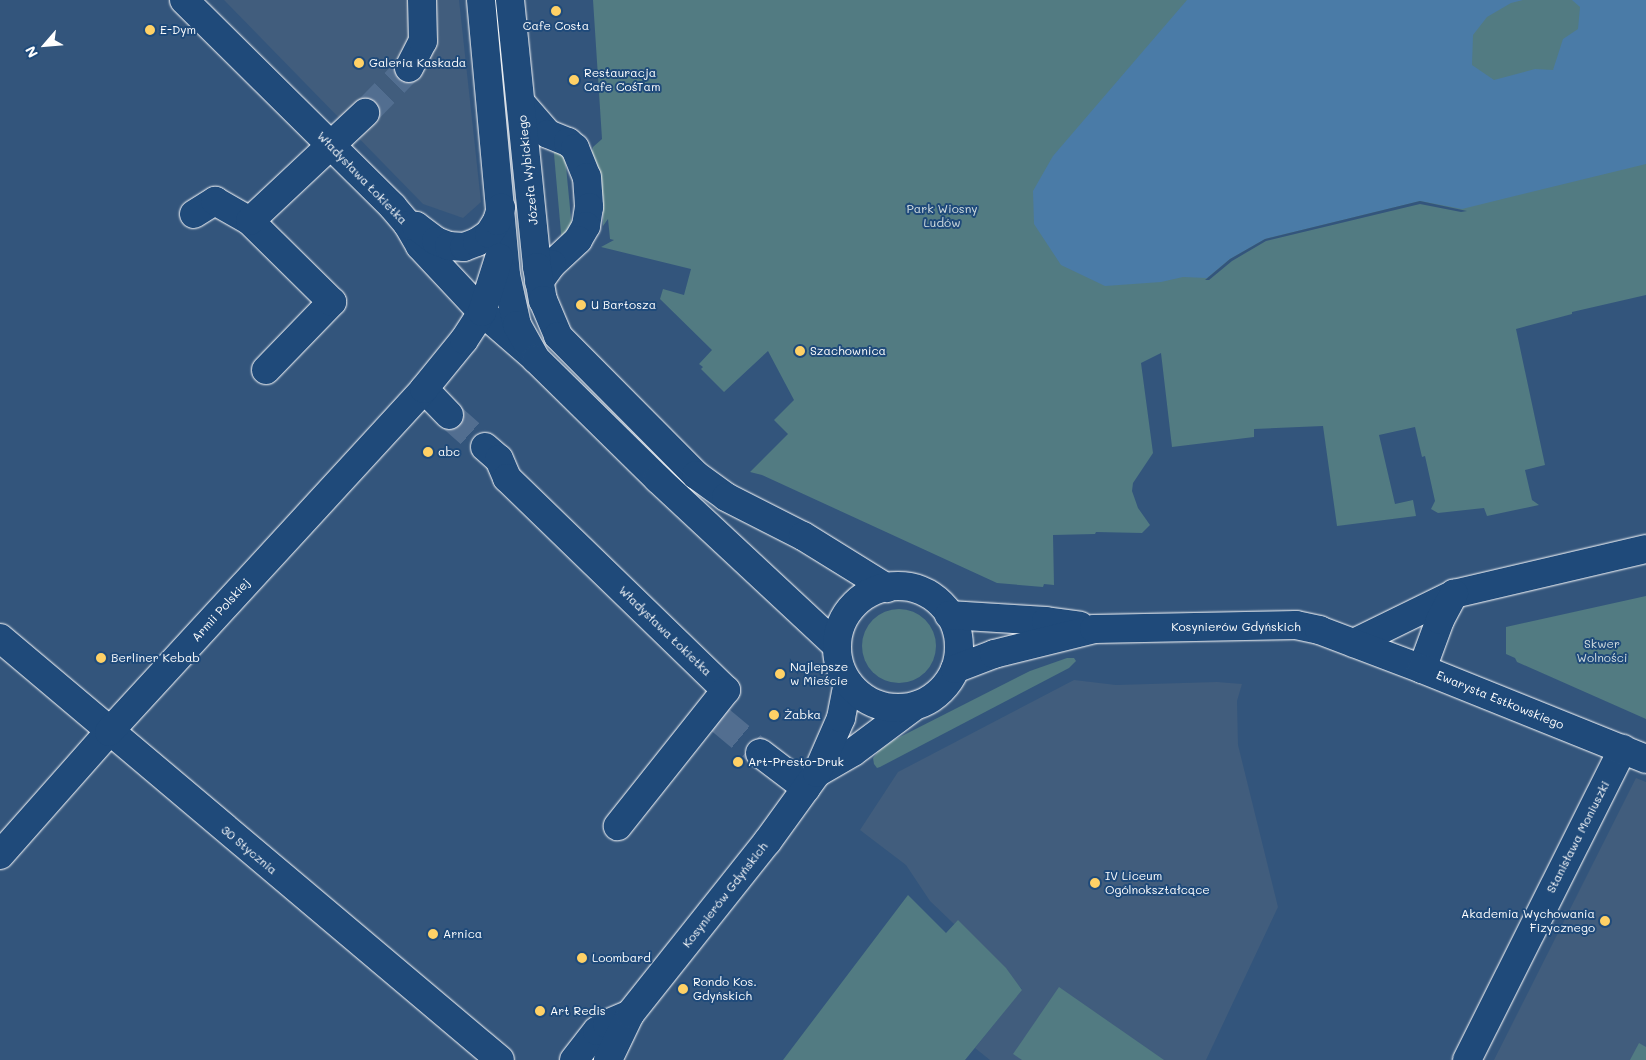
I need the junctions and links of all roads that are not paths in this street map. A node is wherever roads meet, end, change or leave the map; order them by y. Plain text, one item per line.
1 (184, 0) edge
2 (422, 0) edge
3 (481, 0) edge
4 (510, 0) edge
5 (409, 68) tunnel mouth
6 (521, 103) junction
7 (365, 113) tunnel mouth
8 (330, 144) junction
9 (501, 208) junction
10 (194, 214) dead end
11 (250, 221) junction
12 (408, 225) junction
13 (504, 237) junction
14 (539, 282) junction
15 (482, 312) junction
16 (536, 359) junction
17 (266, 370) dead end
18 (424, 389) junction
19 (449, 415) tunnel mouth
20 (485, 447) tunnel mouth
21 (1646, 549) edge
22 (887, 588) junction
23 (1454, 594) junction
24 (949, 615) junction
25 (1094, 629) junction
26 (0, 638) edge
27 (1354, 643) junction
28 (836, 645) junction
29 (955, 668) junction
30 (1422, 669) junction
31 (848, 683) junction
32 (912, 708) junction
33 (110, 732) junction
34 (760, 753) tunnel mouth
35 (1634, 754) edge
36 (811, 780) junction
37 (618, 826) dead end
38 (0, 855) edge
39 (630, 1014) junction
40 (500, 1060) edge
41 (574, 1060) edge
42 (608, 1060) edge
43 (1467, 1060) edge

1 - 8 street, Władysława Łokietka
2 - 5 street
3 - 9 street
4 - 6 street, Józefa Wybickiego
6 - 14 street, Józefa Wybickiego
6 - 14 street
7 - 8 street
8 - 11 street
8 - 12 street, Władysława Łokietka
9 - 12 street
9 - 13 street, Władysława Łokietka
10 - 11 street
11 - 17 street
12 - 15 street, Władysława Łokietka
13 - 15 street, Armii Polskiej
13 - 16 street, Władysława Łokietka
14 - 22 street, Józefa Wybickiego
15 - 16 street, Władysława Łokietka
15 - 18 street, Armii Polskiej
16 - 28 street, Władysława Łokietka
18 - 19 street
18 - 33 street, Armii Polskiej
20 - 37 street, Władysława Łokietka
21 - 23 street
22 - 24 street
22 - 28 street
23 - 27 street
23 - 30 street
24 - 25 street, Kosynierów Gdyńskich
24 - 29 street
25 - 27 street, Kosynierów Gdyńskich
25 - 29 street, Kosynierów Gdyńskich
26 - 33 street, 30 Stycznia
27 - 30 street, Ewarysta Estkowskiego
28 - 31 street
29 - 32 street
30 - 35 street, Ewarysta Estkowskiego
31 - 32 street
31 - 36 street, Kosynierów Gdyńskich
32 - 36 street, Kosynierów Gdyńskich
33 - 38 street, Armii Polskiej
33 - 40 street, 30 Stycznia
34 - 36 street
35 - 43 street, Stanisława Moniuszki
36 - 39 street, Kosynierów Gdyńskich
39 - 41 street, Kosynierów Gdyńskich
39 - 42 street, Kosynierów Gdyńskich

